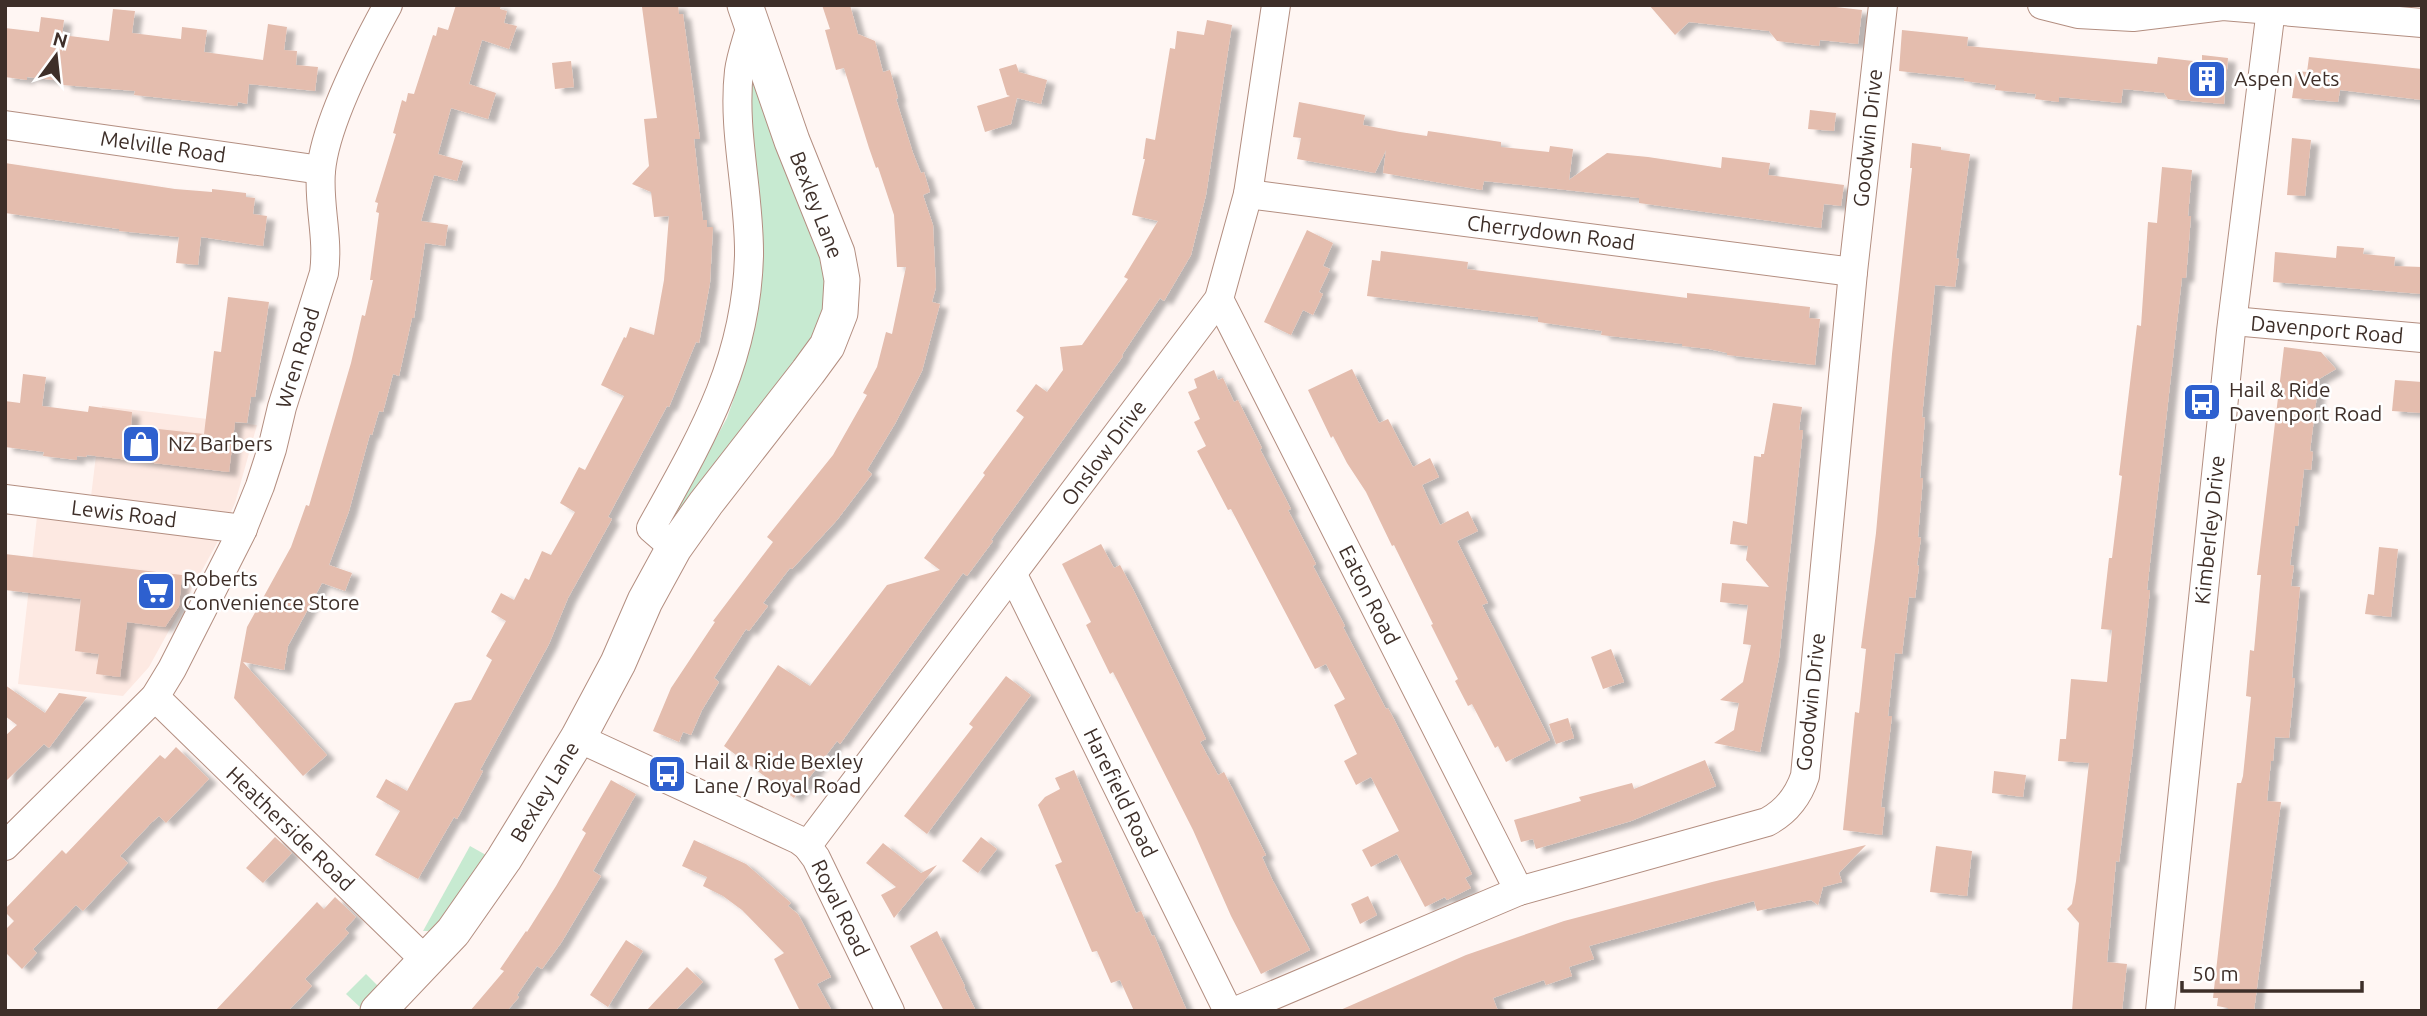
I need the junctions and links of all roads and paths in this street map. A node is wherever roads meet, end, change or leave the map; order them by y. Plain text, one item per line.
1 (388, 5) edge
2 (1276, 5) edge
3 (1883, 5) edge
4 (2042, 5) edge
5 (2223, 6) edge
6 (2271, 9) junction
7 (748, 15) edge
8 (2422, 23) edge
9 (5, 125) edge
10 (321, 170) junction
11 (1248, 194) junction
12 (1853, 272) junction
13 (1219, 299) junction
14 (2233, 321) junction
15 (2422, 338) edge
16 (5, 499) edge
17 (243, 529) junction
18 (674, 548) junction
19 (1013, 576) junction
20 (155, 697) junction
21 (578, 738) junction
22 (5, 846) edge
23 (807, 846) junction
24 (1519, 891) junction
25 (426, 961) junction
26 (378, 1011) edge
27 (890, 1011) edge
28 (1228, 1011) edge
29 (1236, 1011) edge
30 (2160, 1011) edge

1 - 10 street, Wren Road
2 - 11 street, Onslow Drive
3 - 12 street, Goodwin Drive
4 - 5 street
5 - 6 street
6 - 8 street
6 - 14 street, Kimberley Drive
7 - 18 street, Bexley Lane
7 - 18 street, Bexley Lane
9 - 10 street, Melville Road
10 - 17 street, Wren Road
11 - 12 street, Cherrydown Road
11 - 13 street, Onslow Drive
12 - 24 street, Goodwin Drive
13 - 19 street, Onslow Drive
13 - 24 street, Eaton Road
14 - 15 street, Davenport Road
14 - 30 street, Kimberley Drive
16 - 17 street, Lewis Road
17 - 20 street, Wren Road
18 - 21 street, Bexley Lane
19 - 23 street, Onslow Drive
19 - 28 street, Harefield Road
20 - 22 street, Wren Road
20 - 25 street, Heatherside Road
21 - 23 street, Royal Road
21 - 25 street, Bexley Lane
23 - 27 street, Royal Road
24 - 29 street, Goodwin Drive
25 - 26 street, Bexley Lane

